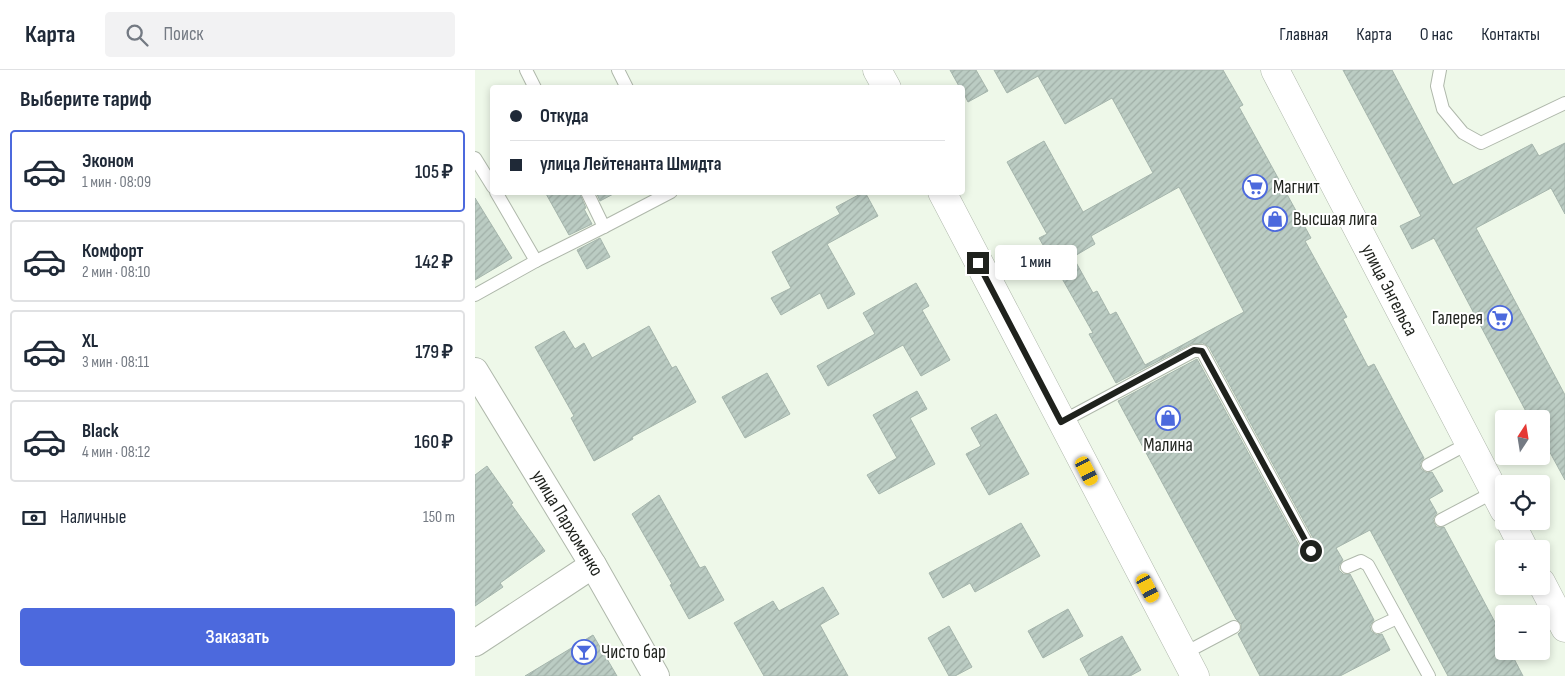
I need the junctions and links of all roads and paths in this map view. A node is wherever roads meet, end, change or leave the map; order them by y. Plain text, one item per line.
1 (526, 70) edge
2 (618, 70) edge
3 (877, 70) edge
4 (1275, 70) edge
5 (1440, 70) edge
6 (534, 85) edge
7 (626, 85) edge
8 (885, 85) edge
9 (1565, 103) edge
10 (475, 158) edge
11 (490, 182) edge
12 (497, 195) edge
13 (588, 195) edge
14 (665, 195) edge
15 (944, 195) edge
16 (604, 227) junction
17 (536, 260) junction
18 (475, 295) edge
19 (475, 371) edge
20 (1061, 422) junction
21 (1469, 443) junction
22 (1428, 465) dead end
23 (1495, 493) edge
24 (1495, 502) edge
25 (1441, 520) dead end
26 (1311, 551) dead end
27 (593, 565) junction
28 (1347, 568) dead end
29 (1548, 595) edge
30 (1397, 618) junction
31 (1234, 627) dead end
32 (1378, 628) dead end
33 (1565, 628) edge
34 (475, 643) edge
35 (1189, 665) edge
36 (656, 676) edge
37 (1429, 676) edge

1 - 6 lane
2 - 7 lane
3 - 8 street
4 - 21 street, улица Энгельса
5 - 9 lane
10 - 11 lane
12 - 17 lane
13 - 16 lane
14 - 16 lane
15 - 20 street
16 - 17 lane
17 - 18 lane
19 - 27 street, улица Пархоменко
20 - 26 lane
20 - 35 street
21 - 22 lane
21 - 23 street, улица Энгельса
24 - 25 lane
27 - 34 street
27 - 36 street, улица Пархоменко
28 - 30 lane
29 - 33 street
30 - 32 lane
30 - 37 lane
31 - 35 lane

